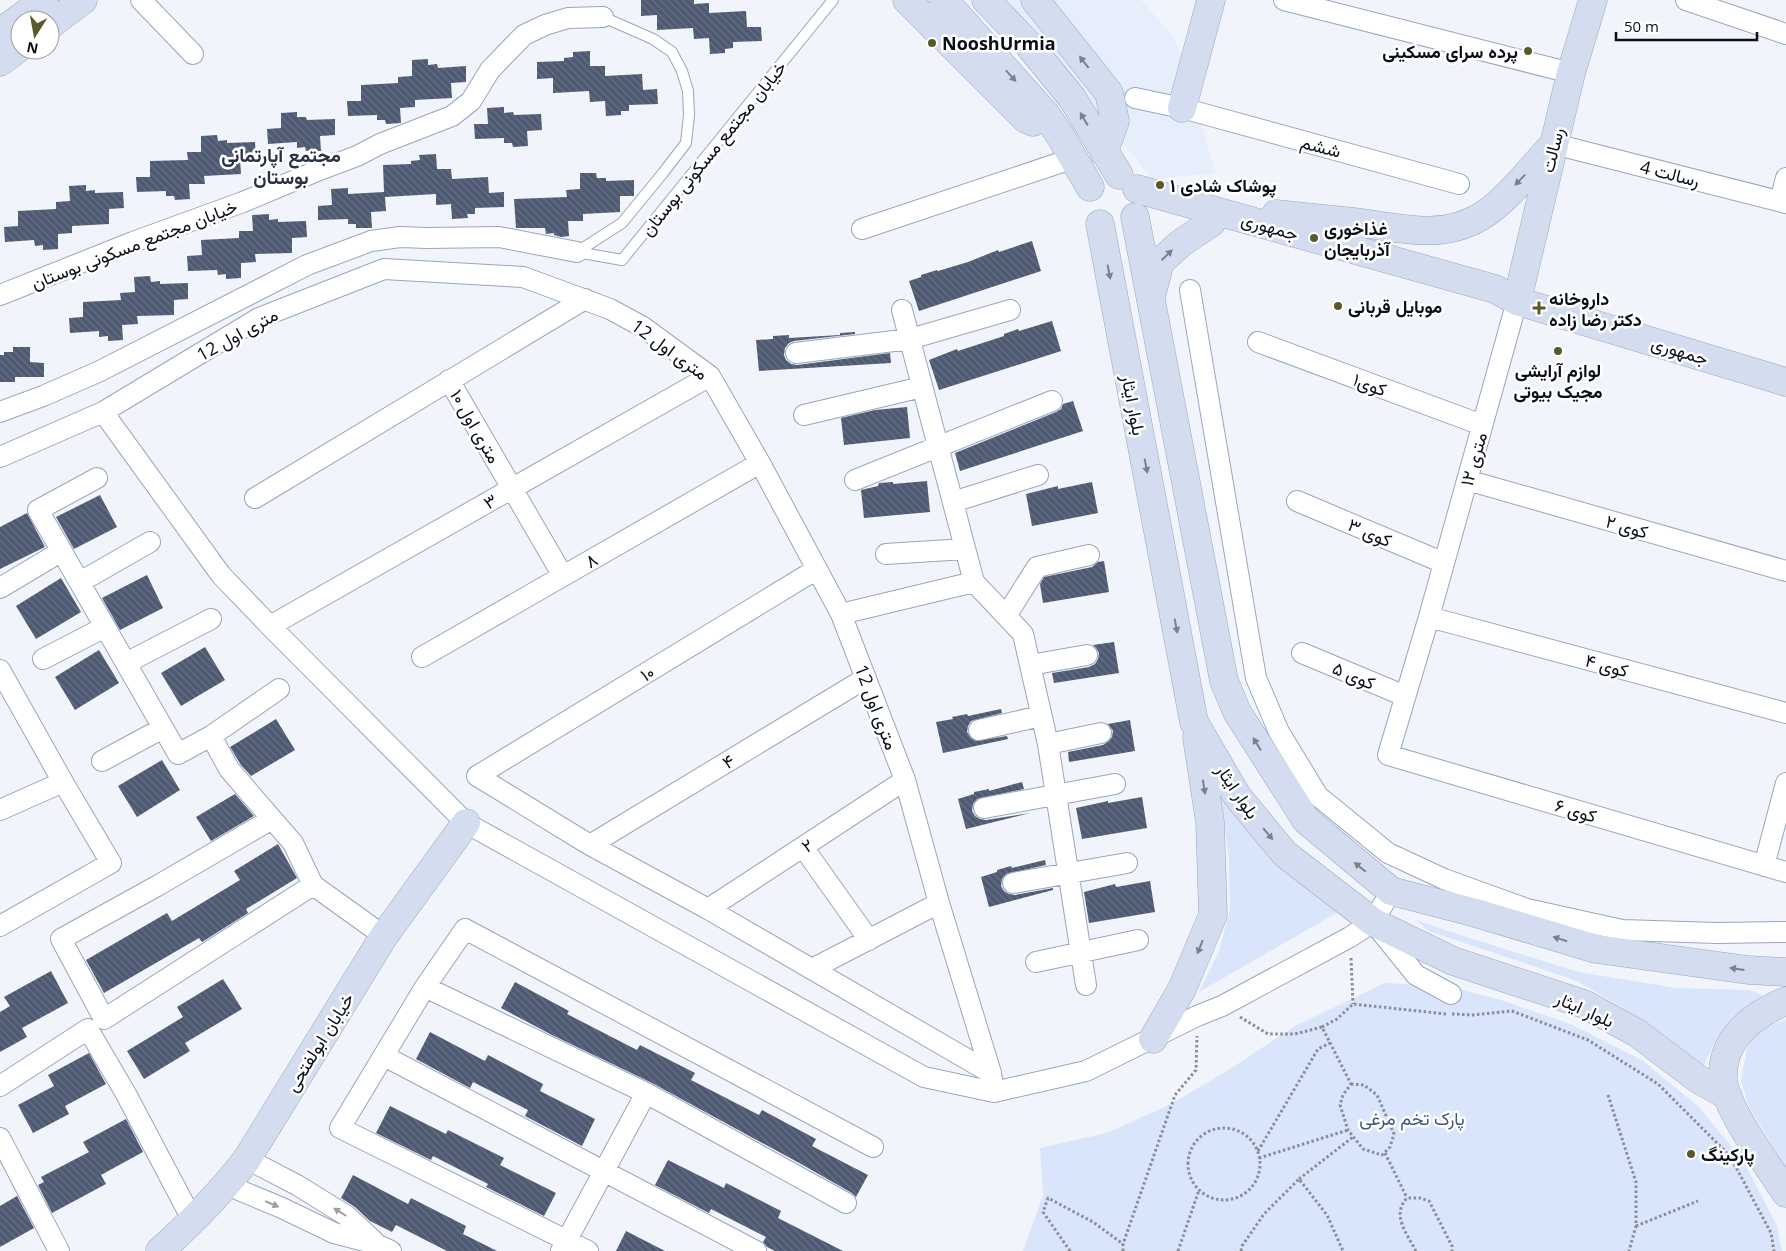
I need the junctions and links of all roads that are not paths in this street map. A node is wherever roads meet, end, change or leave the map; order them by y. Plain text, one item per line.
1 (44, 0) edge
2 (83, 0) edge
3 (141, 0) edge
4 (833, 0) edge
5 (907, 0) edge
6 (944, 0) edge
7 (986, 0) edge
8 (1035, 0) edge
9 (1211, 0) edge
10 (1284, 0) edge
11 (1593, 0) edge
12 (1686, 0) edge
13 (60, 17) edge
14 (603, 17) joint
15 (0, 34) edge
16 (1786, 34) edge
17 (193, 54) dead end
18 (1571, 73) junction
19 (1135, 98) dead end
20 (1182, 108) junction
21 (1554, 144) junction
22 (1068, 147) junction
23 (1104, 152) junction
24 (1786, 178) edge
25 (1459, 184) dead end
26 (1090, 187) junction
27 (1133, 196) junction
28 (1783, 202) edge
29 (1210, 216) junction
30 (1100, 224) junction
31 (862, 229) dead end
32 (577, 252) junction
33 (1190, 290) dead end
34 (0, 295) edge
35 (585, 299) junction
36 (1150, 300) junction
37 (1517, 301) junction
38 (902, 310) dead end
39 (1010, 310) dead end
40 (910, 339) junction
41 (1258, 342) dead end
42 (796, 352) dead end
43 (710, 376) junction
44 (449, 380) junction
45 (1786, 382) edge
46 (922, 387) junction
47 (1052, 401) dead end
48 (0, 412) edge
49 (103, 412) junction
50 (804, 415) dead end
51 (1482, 426) junction
52 (938, 447) junction
53 (0, 457) edge
54 (760, 463) junction
55 (1038, 475) dead end
56 (97, 478) dead end
57 (855, 480) dead end
58 (1467, 480) junction
59 (512, 489) junction
60 (255, 498) dead end
61 (953, 502) junction
62 (1297, 502) dead end
63 (150, 542) dead end
64 (965, 549) junction
65 (62, 551) junction
66 (886, 554) dead end
67 (1089, 555) dead end
68 (1444, 563) junction
69 (817, 569) junction
70 (1786, 571) edge
71 (563, 576) junction
72 (80, 582) junction
73 (974, 582) junction
74 (0, 588) edge
75 (841, 614) junction
76 (1006, 616) junction
77 (1429, 617) junction
78 (211, 619) dead end
79 (270, 626) junction
80 (105, 627) junction
81 (1302, 653) dead end
82 (1087, 655) dead end
83 (422, 657) dead end
84 (43, 660) dead end
85 (126, 663) junction
86 (1030, 665) junction
87 (0, 671) edge
88 (866, 678) junction
89 (280, 689) dead end
90 (1405, 696) junction
91 (1786, 713) edge
92 (1042, 716) junction
93 (1194, 722) junction
94 (163, 728) junction
95 (979, 730) dead end
96 (1101, 733) dead end
97 (211, 736) junction
98 (1048, 744) junction
99 (1388, 754) joint
100 (102, 761) dead end
101 (905, 780) junction
102 (63, 782) junction
103 (1786, 783) edge
104 (1114, 784) dead end
105 (1056, 795) junction
106 (984, 808) dead end
107 (0, 810) edge
108 (272, 819) junction
109 (466, 823) junction
110 (590, 845) junction
111 (803, 847) junction
112 (1127, 863) dead end
113 (1764, 866) junction
114 (1068, 872) junction
115 (1786, 872) edge
116 (1013, 882) dead end
117 (314, 885) junction
118 (1391, 891) junction
119 (940, 904) junction
120 (708, 909) junction
121 (1373, 922) junction
122 (0, 926) edge
123 (1786, 932) edge
124 (1718, 933) junction
125 (384, 936) junction
126 (869, 940) junction
127 (1138, 940) dead end
128 (1596, 949) junction
129 (1080, 952) junction
130 (1036, 962) dead end
131 (812, 969) junction
132 (1786, 972) edge
133 (1086, 985) dead end
134 (425, 987) junction
135 (1451, 994) dead end
136 (1786, 1001) edge
137 (1153, 1039) junction
138 (384, 1056) junction
139 (993, 1083) junction
140 (0, 1086) edge
141 (646, 1093) junction
142 (1728, 1096) junction
143 (0, 1138) edge
144 (873, 1148) dead end
145 (247, 1158) junction
146 (7, 1167) edge
147 (605, 1170) junction
148 (227, 1185) junction
149 (1786, 1193) edge
150 (846, 1203) dead end
151 (193, 1221) junction
152 (564, 1246) edge
153 (384, 1247) edge
154 (59, 1251) edge
155 (160, 1251) edge
156 (588, 1251) edge
157 (756, 1251) edge

1 - 15 main road
2 - 13 main road
3 - 17 street
4 - 32 lane, خیابان مجتمع مسکونی بوستان
5 - 22 main road
6 -> 22 main road
23 -> 7 main road, بلوار ایثار
23 -> 8 main road
9 - 20 main road
10 - 18 street
11 - 18 main road, رسالت
12 - 16 street
14 - 32 lane, خیابان مجتمع مسکونی بوستان
14 - 34 street, خیابان مجتمع مسکونی بوستان
18 - 21 main road, رسالت
19 - 20 street, ششم
20 - 25 street, ششم
21 - 28 street, رسالت 4
21 -> 29 main road
21 - 37 main road, رسالت
22 - 26 main road
22 - 31 street
23 - 27 main road, بلوار ایثار
24 - 28 street
26 - 27 main road
26 - 30 main road
27 - 29 main road, جمهوری
27 - 30 main road
27 - 36 main road, بلوار ایثار
36 -> 29 main road
29 - 37 main road, جمهوری
30 -> 93 main road, بلوار ایثار
32 - 48 street, خیابان مجتمع مسکونی بوستان
33 - 124 street
35 - 43 street, 12 متری اول
35 - 44 street
35 - 49 street, 12 متری اول
118 -> 36 main road, بلوار ایثار
37 - 45 main road, جمهوری
37 - 51 street, ۱۲ متری
38 - 40 street
39 - 40 street
40 - 42 street
40 - 46 street
41 - 51 street, کوی۱
43 - 54 street, 12 متری اول
43 - 59 street, ۳
44 - 59 street, ۱۰ متری اول
44 - 60 street
46 - 50 street
46 - 52 street
47 - 52 street
49 - 53 street, 12 متری اول
49 - 79 street
51 - 58 street, ۱۲ متری
52 - 57 street
52 - 61 street
54 - 69 street, 12 متری اول
54 - 71 street, ۸
55 - 61 street
56 - 65 street
58 - 68 street, ۱۲ متری
58 - 70 street, کوی ۲
59 - 71 street, ۱۰ متری اول
59 - 79 street, ۳
61 - 64 street
62 - 68 street, کوی ۳
63 - 72 street
64 - 66 street
64 - 73 street
65 - 72 street
65 - 74 street
67 - 76 street
68 - 77 street, ۱۲ متری
69 - 75 street, 12 متری اول
69 - 110 street, ۱۰
71 - 83 street, ۸
72 - 80 street
73 - 75 street
73 - 76 street
75 - 88 street, 12 متری اول
76 - 86 street
77 - 90 street, ۱۲ متری
77 - 91 street, کوی ۴
78 - 85 street
79 - 109 street
80 - 84 street
80 - 85 street
81 - 90 street, کوی ۵
82 - 86 street
85 - 94 street
86 - 92 street
87 - 102 street
88 - 101 street, 12 متری اول
88 - 110 street, ۴
89 - 97 street
90 - 99 street, ۱۲ متری
92 - 95 street
92 - 98 street
93 -> 121 main road, بلوار ایثار
93 -> 137 main road
94 - 97 street
94 - 100 street
96 - 98 street
97 - 108 street
98 - 105 street
99 - 113 street, کوی ۶
101 - 111 street, ۲
101 - 119 street, 12 متری اول
102 - 107 street
102 - 122 street
103 - 113 street
104 - 105 street
105 - 106 street
105 - 114 street
108 - 117 street
108 - 117 street
109 - 125 main road, خیابان ابولفتحی
109 - 139 street
110 - 120 street
111 - 120 street, ۲
111 - 126 street
112 - 114 street
113 - 115 street, کوی ۶
114 - 116 street
114 - 129 street
117 - 125 street
118 - 121 street
128 -> 118 main road, بلوار ایثار
119 - 126 street
119 - 139 street, 12 متری اول
120 - 131 street
121 - 135 street
121 - 137 street
121 - 142 main road, بلوار ایثار
123 - 124 street
124 - 128 street
125 - 145 main road, خیابان ابولفتحی
126 - 131 street
127 - 129 street
132 -> 128 main road, بلوار ایثار
129 - 130 street
129 - 133 street
131 - 139 street
134 - 138 street
134 - 141 street
134 - 144 street
136 - 142 main road
137 - 139 street
138 - 147 street
138 - 152 street
140 - 151 street
141 - 147 street
141 - 150 street
142 - 149 main road
143 - 146 street
145 - 148 main road, خیابان ابولفتحی
153 -> 145 street
146 - 154 street
147 - 152 street
147 - 157 street
148 - 151 main road, خیابان ابولفتحی
148 -> 153 street
151 - 155 main road, خیابان ابولفتحی
152 - 156 street

